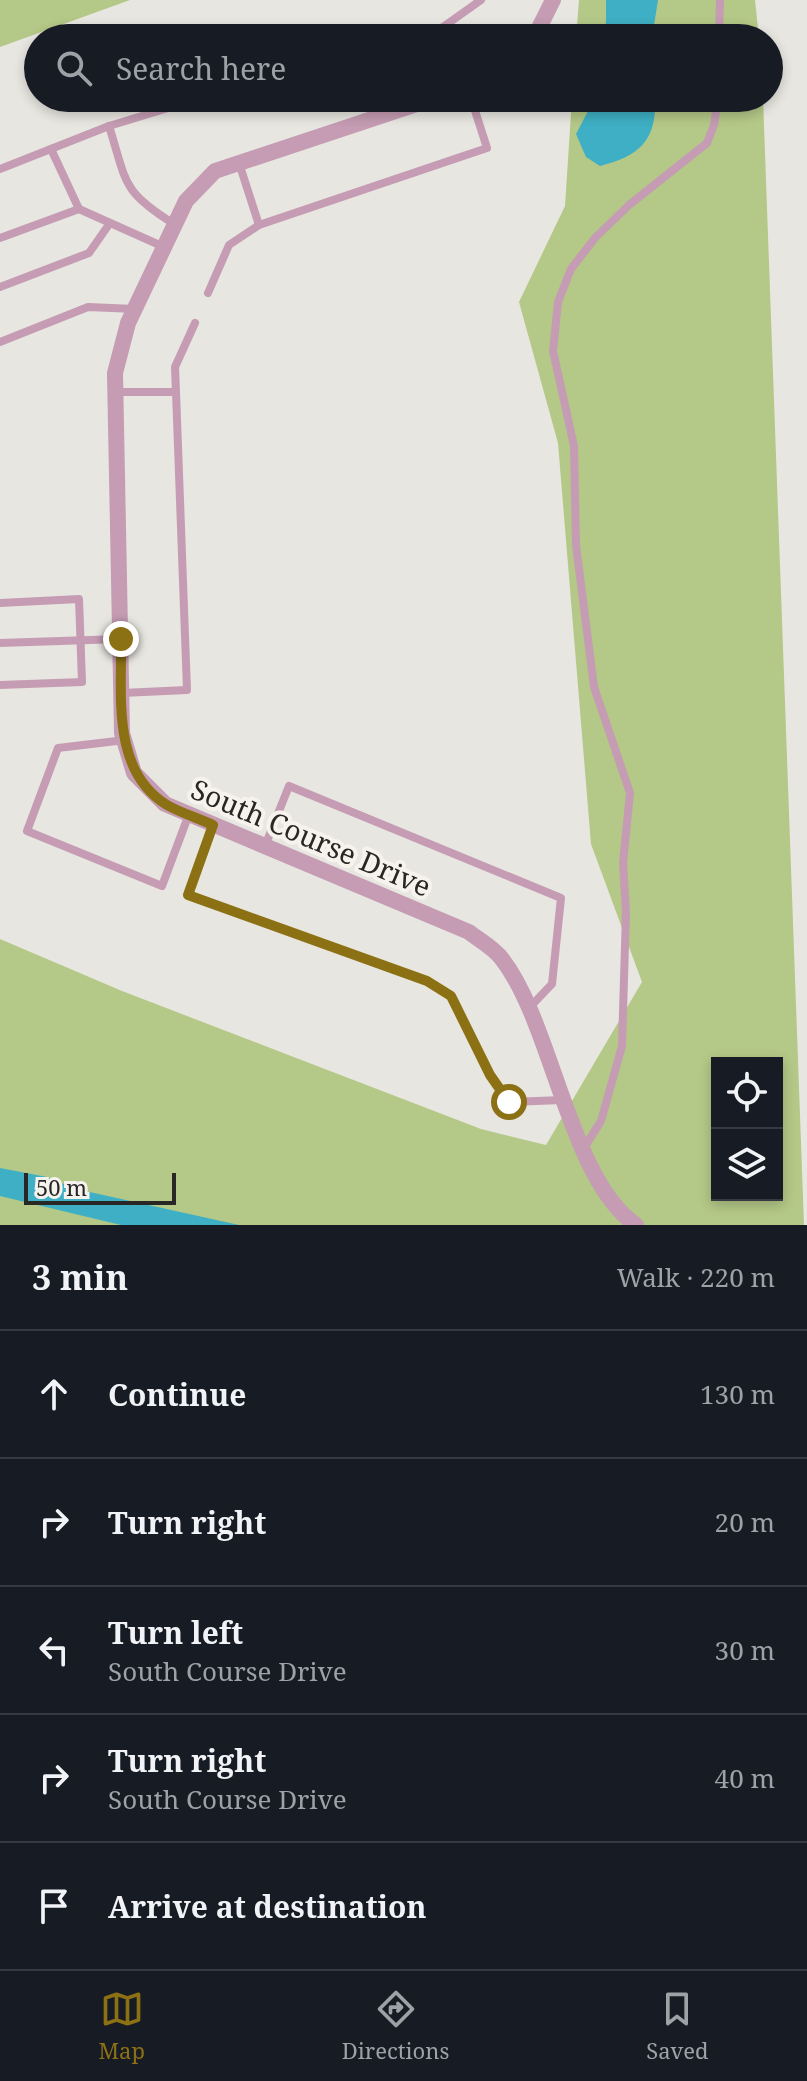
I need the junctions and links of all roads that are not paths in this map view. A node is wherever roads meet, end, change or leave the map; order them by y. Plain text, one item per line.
1 (481, 0) edge
2 (553, 0) edge
3 (720, 0) edge
4 (447, 24) edge
5 (541, 24) edge
6 (719, 24) edge
7 (155, 112) edge
8 (393, 112) edge
9 (475, 112) edge
10 (716, 112) edge
11 (109, 126) junction
12 (51, 149) junction
13 (239, 163) junction
14 (0, 169) edge
15 (79, 209) junction
16 (110, 223) junction
17 (175, 224) junction
18 (259, 225) junction
19 (0, 238) edge
20 (164, 247) junction
21 (0, 287) edge
22 (208, 293) dead end
23 (135, 309) junction
24 (195, 323) dead end
25 (0, 342) edge
26 (115, 392) junction
27 (176, 392) junction
28 (0, 603) edge
29 (121, 639) junction
30 (81, 640) junction
31 (0, 643) edge
32 (0, 685) edge
33 (122, 693) junction
34 (125, 740) junction
35 (189, 814) junction
36 (213, 825) junction
37 (265, 846) junction
38 (528, 1009) junction
39 (564, 1099) junction
40 (584, 1148) junction
41 (636, 1225) edge

1 - 4 lane
2 - 5 street
3 - 6 lane
7 - 11 lane
8 - 13 street, South Course Drive
9 - 18 lane
10 - 40 lane
11 - 12 lane
11 - 17 lane
12 - 14 lane
12 - 15 lane
13 - 17 street, South Course Drive
13 - 18 lane
15 - 16 lane
15 - 19 lane
16 - 20 lane
16 - 21 lane
17 - 20 street, South Course Drive
18 - 22 lane
20 - 23 street, South Course Drive
23 - 25 lane
23 - 26 street, South Course Drive
24 - 27 lane
26 - 27 lane
26 - 29 street, South Course Drive
27 - 33 lane
28 - 30 lane
29 - 30 lane
29 - 33 street, South Course Drive
30 - 31 lane
30 - 32 lane
33 - 34 street, South Course Drive
34 - 35 street, South Course Drive
34 - 35 lane
35 - 36 street, South Course Drive
36 - 37 street, South Course Drive
36 - 39 lane
37 - 38 street, South Course Drive
37 - 38 lane
38 - 39 street, South Course Drive
39 - 40 street, South Course Drive
40 - 41 street, South Course Drive

